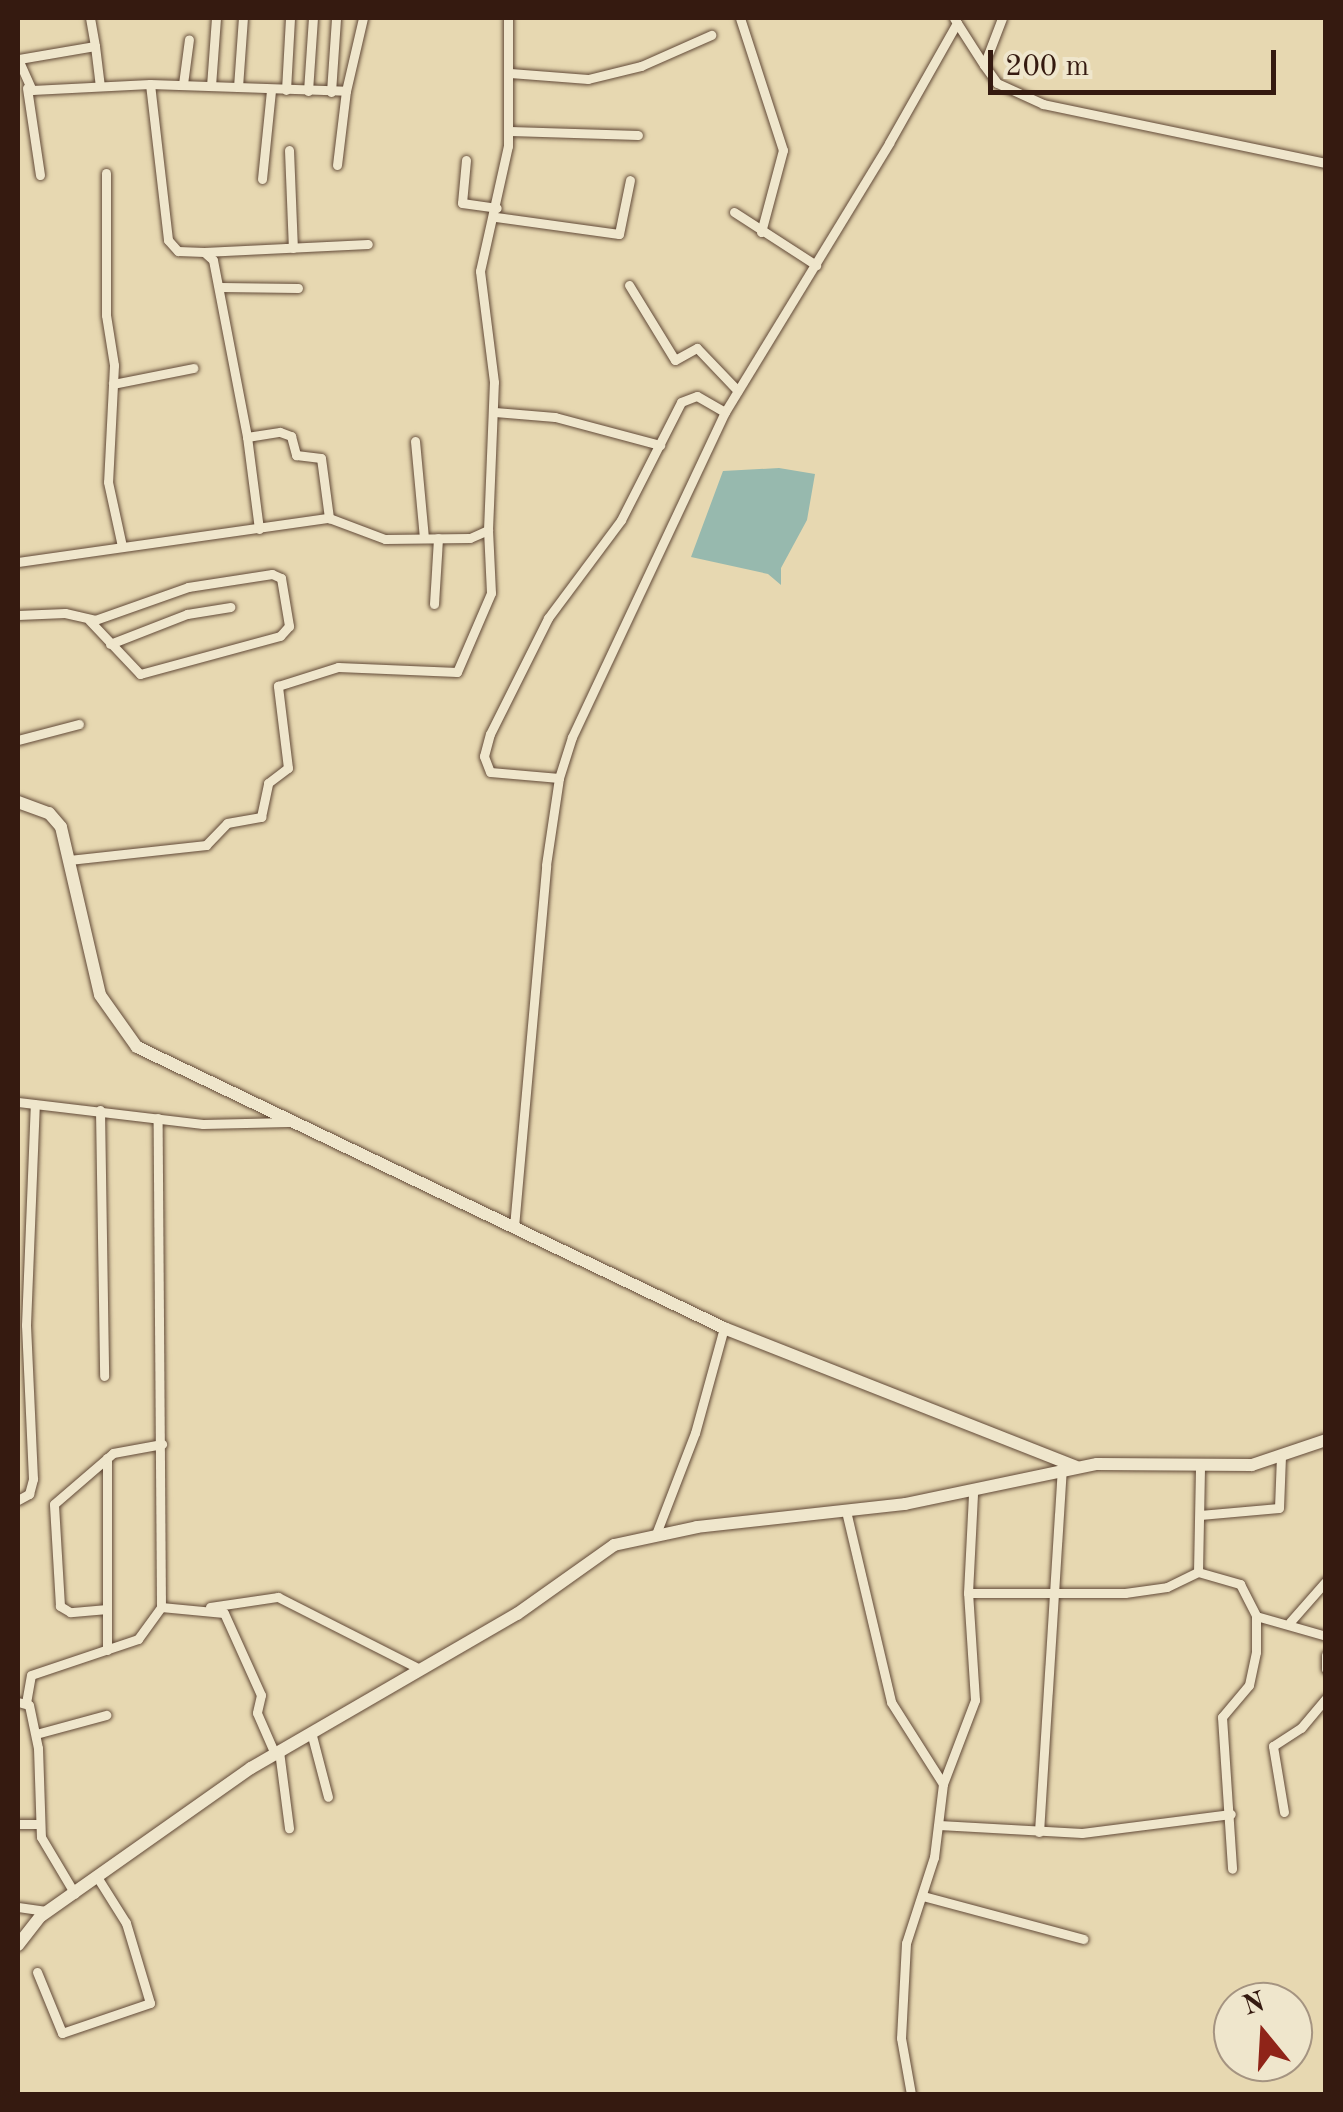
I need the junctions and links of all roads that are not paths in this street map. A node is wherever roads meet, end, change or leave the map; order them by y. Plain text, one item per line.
1 (90, 18) edge
2 (216, 18) edge
3 (243, 18) edge
4 (290, 18) edge
5 (313, 18) edge
6 (324, 18) edge
7 (336, 18) edge
8 (363, 18) edge
9 (508, 18) edge
10 (740, 18) edge
11 (1002, 18) edge
12 (956, 20) edge
13 (711, 35) dead end
14 (189, 40) dead end
15 (94, 46) junction
16 (18, 59) edge
17 (984, 65) junction
18 (510, 72) junction
19 (100, 84) junction
20 (150, 84) junction
21 (183, 84) junction
22 (211, 86) junction
23 (238, 87) junction
24 (27, 88) junction
25 (271, 90) junction
26 (286, 90) junction
27 (308, 91) junction
28 (346, 91) junction
29 (330, 92) junction
30 (510, 130) junction
31 (638, 135) dead end
32 (289, 150) dead end
33 (466, 160) dead end
34 (1326, 163) edge
35 (337, 165) dead end
36 (106, 173) dead end
37 (40, 174) dead end
38 (262, 179) dead end
39 (630, 180) dead end
40 (496, 212) junction
41 (734, 212) dead end
42 (761, 232) junction
43 (368, 244) dead end
44 (293, 248) junction
45 (204, 252) junction
46 (816, 265) junction
47 (629, 285) dead end
48 (220, 287) junction
49 (298, 288) dead end
50 (193, 368) dead end
51 (113, 384) junction
52 (738, 391) junction
53 (495, 412) junction
54 (724, 412) junction
55 (247, 438) junction
56 (415, 442) dead end
57 (660, 446) junction
58 (329, 518) junction
59 (259, 529) junction
60 (488, 530) junction
61 (424, 538) junction
62 (438, 538) junction
63 (122, 546) junction
64 (18, 562) edge
65 (434, 604) dead end
66 (230, 607) dead end
67 (18, 616) edge
68 (89, 620) junction
69 (110, 644) junction
70 (79, 724) dead end
71 (18, 740) edge
72 (558, 778) junction
73 (18, 808) edge
74 (69, 860) junction
75 (18, 1102) edge
76 (36, 1104) junction
77 (100, 1110) junction
78 (158, 1118) junction
79 (293, 1121) junction
80 (514, 1228) junction
81 (22, 1326) edge
82 (724, 1328) junction
83 (104, 1376) dead end
84 (1325, 1441) edge
85 (162, 1444) junction
86 (1280, 1456) junction
87 (107, 1458) junction
88 (1200, 1467) junction
89 (1069, 1469) junction
90 (973, 1493) junction
91 (18, 1500) edge
92 (846, 1510) junction
93 (1200, 1515) junction
94 (656, 1534) junction
95 (1198, 1572) junction
96 (1326, 1580) edge
97 (968, 1593) junction
98 (1054, 1595) junction
99 (161, 1607) junction
100 (210, 1608) junction
101 (107, 1610) junction
102 (1256, 1616) junction
103 (1290, 1622) junction
104 (1326, 1636) edge
105 (107, 1650) junction
106 (1326, 1655) edge
107 (420, 1669) junction
108 (1326, 1669) edge
109 (1326, 1698) edge
110 (22, 1702) edge
111 (106, 1714) dead end
112 (311, 1732) junction
113 (36, 1734) junction
114 (277, 1752) junction
115 (944, 1784) junction
116 (328, 1797) dead end
117 (1284, 1812) dead end
118 (1231, 1814) junction
119 (18, 1824) edge
120 (40, 1824) junction
121 (939, 1825) junction
122 (289, 1828) dead end
123 (1039, 1832) junction
124 (1232, 1869) dead end
125 (99, 1880) junction
126 (75, 1894) junction
127 (923, 1896) junction
128 (18, 1908) edge
129 (48, 1911) junction
130 (1082, 1939) dead end
131 (18, 1944) edge
132 (37, 1972) dead end
133 (911, 2094) edge

1 - 15 street
2 - 22 street
3 - 23 street
4 - 26 street
5 - 27 street
6 - 7 street
7 - 29 street
8 - 28 street
9 - 18 street
10 - 42 street
11 - 17 street
12 - 17 street
12 - 46 street
13 - 18 street
14 - 21 street
15 - 16 street
15 - 19 street
16 - 24 street
17 - 34 street
18 - 30 street
19 - 20 street
19 - 24 street
20 - 21 street
20 - 45 street
21 - 22 street
22 - 23 street
23 - 25 street
24 - 37 street
25 - 26 street
25 - 38 street
26 - 27 street
27 - 29 street
28 - 29 street
28 - 35 street
30 - 31 street
30 - 40 street
32 - 44 street
33 - 40 street
36 - 51 street
39 - 40 street
40 - 53 street
41 - 42 street
42 - 46 street
43 - 44 street
44 - 45 street
45 - 48 street
46 - 52 street
47 - 52 street
48 - 49 street
48 - 55 street
50 - 51 street
51 - 63 street
52 - 54 street
53 - 57 street
53 - 60 street
54 - 57 street
54 - 72 street
55 - 58 street
55 - 59 street
56 - 61 street
57 - 72 street
58 - 59 street
58 - 61 street
59 - 63 street
60 - 62 street
60 - 74 street
61 - 62 street
62 - 65 street
63 - 64 street
66 - 69 street
67 - 68 street
68 - 69 street
68 - 69 street
70 - 71 street
72 - 80 street
73 - 74 street
74 - 79 street
75 - 76 street
76 - 77 street
76 - 81 street
77 - 78 street
77 - 83 street
78 - 79 street
78 - 85 street
79 - 80 street
80 - 82 street
81 - 91 street
82 - 89 street
82 - 94 street
84 - 86 street
85 - 87 street
85 - 99 street
86 - 88 street
86 - 93 street
87 - 101 street
87 - 101 street
88 - 89 street
88 - 93 street
89 - 90 street
89 - 98 street
90 - 92 street
90 - 97 street
92 - 94 street
92 - 115 street
93 - 95 street
94 - 107 street
95 - 98 street
95 - 102 street
96 - 103 street
97 - 98 street
97 - 115 street
98 - 123 street
99 - 100 street
99 - 105 street
100 - 107 street
100 - 114 street
101 - 105 street
102 - 103 street
102 - 118 street
103 - 104 street
105 - 110 street
106 - 108 street
107 - 112 street
109 - 117 street
110 - 113 street
111 - 113 street
112 - 114 street
112 - 116 street
113 - 120 street
114 - 122 street
114 - 125 street
115 - 121 street
118 - 123 street
118 - 124 street
119 - 120 street
120 - 126 street
121 - 123 street
121 - 127 street
125 - 126 street
125 - 132 street
126 - 129 street
127 - 130 street
127 - 133 street
128 - 129 street
129 - 131 street

